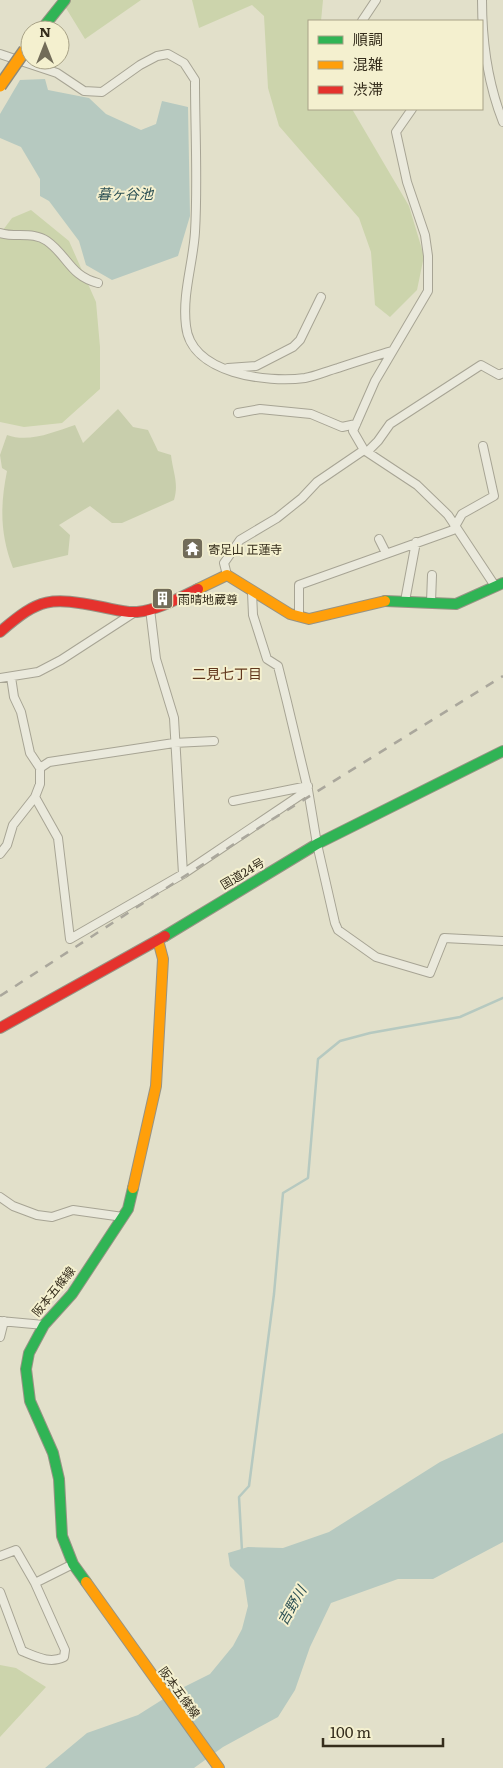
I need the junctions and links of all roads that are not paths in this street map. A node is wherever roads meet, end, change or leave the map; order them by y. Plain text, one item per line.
1 (65, 0) edge
2 (376, 0) edge
3 (482, 0) edge
4 (49, 20) edge
5 (363, 20) edge
6 (482, 20) edge
7 (483, 40) edge
8 (0, 54) edge
9 (484, 56) edge
10 (20, 58) edge
11 (0, 86) edge
12 (411, 110) edge
13 (503, 122) edge
14 (0, 234) edge
15 (98, 283) dead end
16 (320, 297) dead end
17 (392, 351) junction
18 (222, 368) junction
19 (503, 373) edge
20 (238, 412) dead end
21 (356, 424) junction
22 (482, 446) dead end
23 (365, 451) junction
24 (455, 524) junction
25 (379, 539) dead end
26 (416, 542) junction
27 (386, 553) junction
28 (227, 575) junction
29 (432, 575) dead end
30 (499, 584) edge
31 (252, 592) junction
32 (405, 601) junction
33 (431, 602) junction
34 (150, 609) junction
35 (136, 612) junction
36 (300, 617) junction
37 (0, 632) edge
38 (11, 677) junction
39 (0, 678) edge
40 (214, 741) dead end
41 (174, 743) junction
42 (501, 750) edge
43 (40, 768) junction
44 (308, 788) junction
45 (36, 797) junction
46 (233, 801) dead end
47 (317, 844) junction
48 (0, 854) edge
49 (183, 874) junction
50 (158, 940) junction
51 (503, 941) edge
52 (0, 1028) edge
53 (0, 1197) edge
54 (123, 1217) junction
55 (2, 1321) edge
56 (44, 1324) junction
57 (0, 1337) edge
58 (0, 1556) edge
59 (73, 1564) junction
60 (35, 1583) junction
61 (0, 1592) edge
62 (219, 1768) edge

1 - 4 main road
2 - 5 street
3 - 6 street
7 - 9 street
8 - 18 street
9 - 13 street
10 - 11 main road, bridge
12 - 17 street
14 - 15 street
16 - 18 street
17 - 18 street
17 - 21 street
19 - 23 street
20 - 21 street
21 - 23 street
22 - 24 street
23 - 24 street
23 - 28 street
24 - 26 street
24 - 30 street
25 - 27 street
26 - 27 street
26 - 32 street
27 - 36 street
28 - 31 main road
28 - 34 main road
29 - 33 street
30 - 33 main road
31 - 36 main road
31 - 44 street
32 - 33 main road
32 - 36 main road
34 - 35 main road
34 - 41 street
35 - 37 main road
35 - 38 street
38 - 39 street
38 - 43 street
40 - 41 street
41 - 43 street
41 - 49 street
42 - 47 main road, 国道24号
43 - 45 street
44 - 46 street
44 - 47 street
44 - 49 street
45 - 48 street
45 - 49 street
47 - 50 main road, 国道24号
47 - 51 street
50 - 52 main road, 国道24号
50 - 54 main road, 阪本五條線
53 - 54 street
54 - 56 main road, 阪本五條線
55 - 56 street
55 - 57 street
56 - 59 main road, 阪本五條線
58 - 60 street
59 - 60 street
59 - 62 main road, 阪本五條線
60 - 61 street

